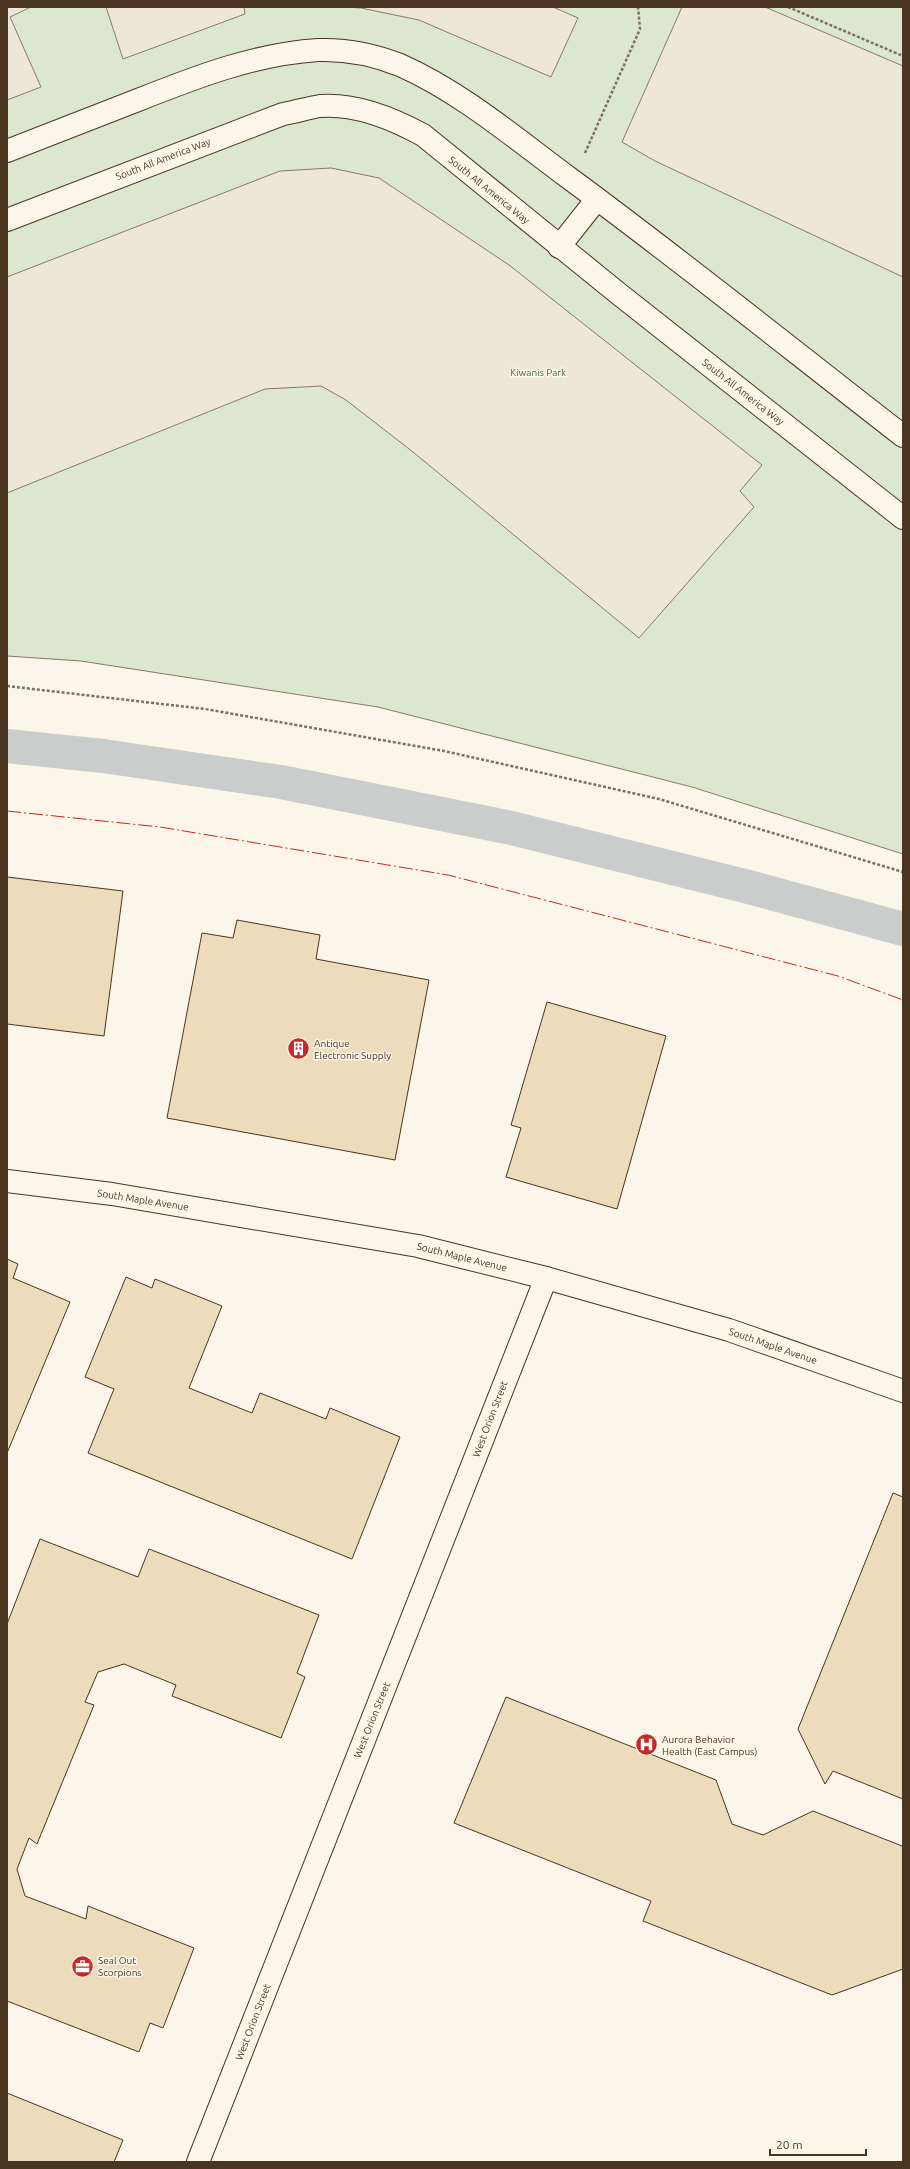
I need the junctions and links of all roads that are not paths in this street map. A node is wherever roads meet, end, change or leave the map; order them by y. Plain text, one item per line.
1 (7, 151) edge
2 (598, 199) junction
3 (7, 220) edge
4 (559, 247) junction
5 (903, 436) edge
6 (903, 518) edge
7 (7, 1181) edge
8 (546, 1278) junction
9 (903, 1391) edge
10 (198, 2162) edge

1 - 2 street
2 - 4 street
2 - 5 street
3 - 4 street, South All America Way
4 - 6 street, South All America Way
7 - 8 street, South Maple Avenue
8 - 9 street, South Maple Avenue
8 - 10 street, West Orion Street

